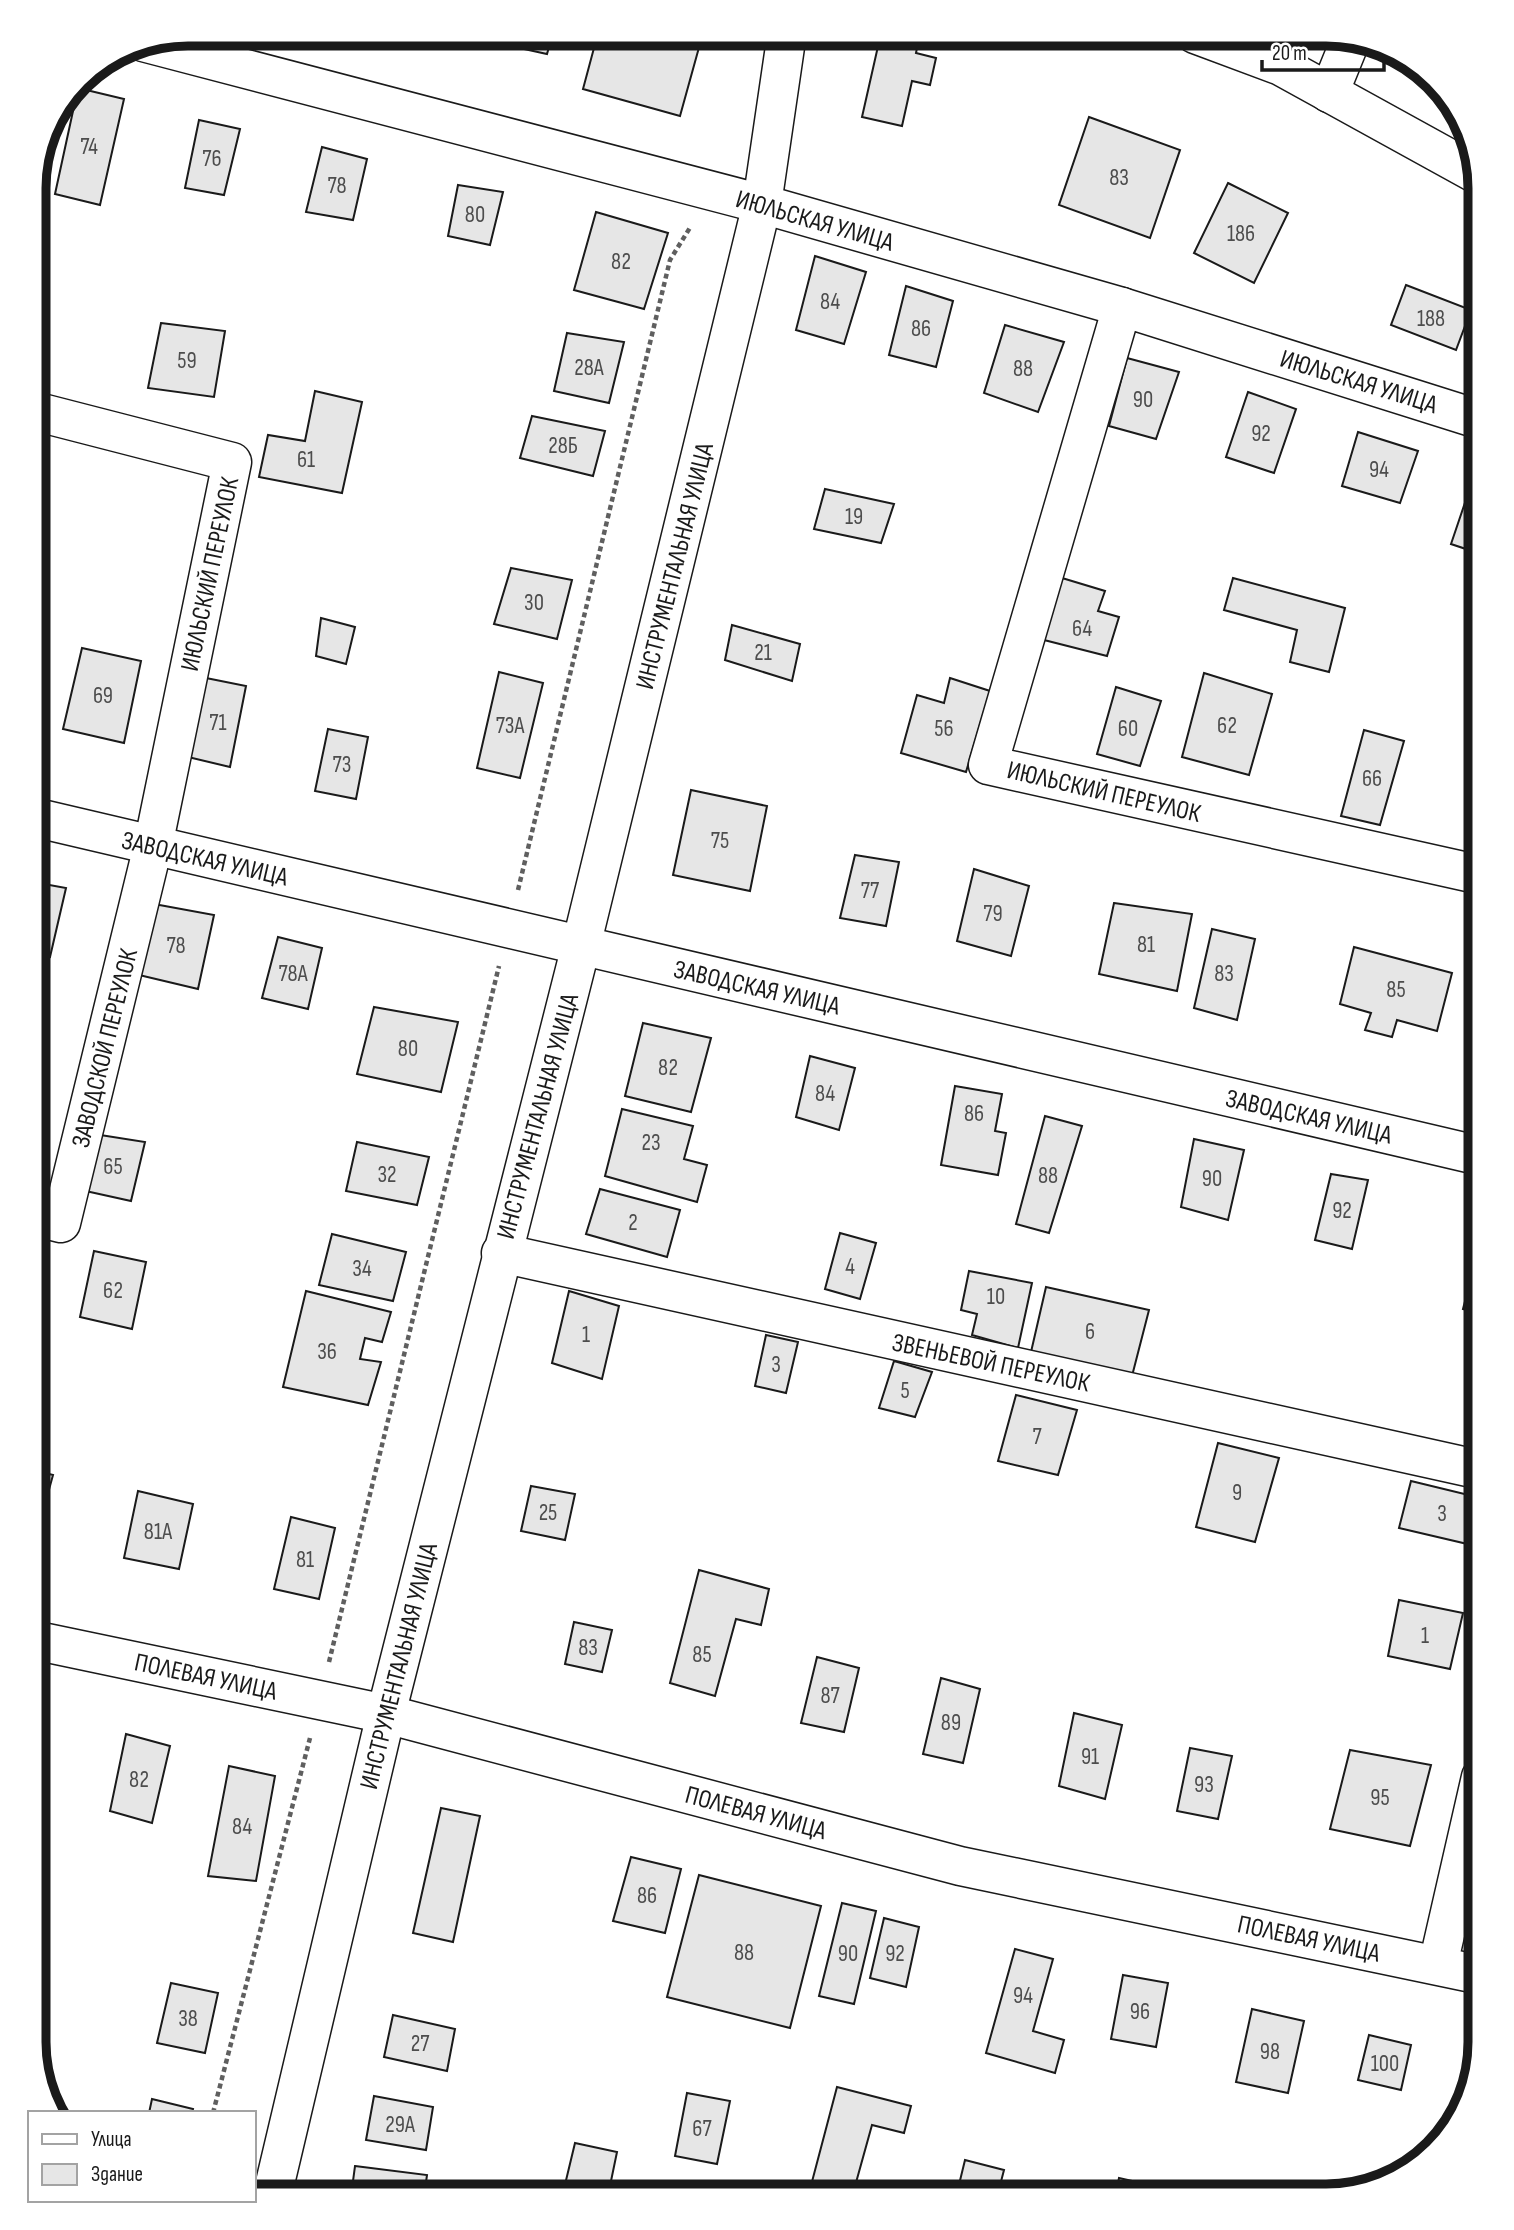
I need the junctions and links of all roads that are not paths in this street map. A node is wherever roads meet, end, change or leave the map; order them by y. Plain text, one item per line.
1 (785, 46) edge
2 (1227, 46) edge
3 (165, 47) edge
4 (1348, 47) edge
5 (1329, 93) junction
6 (1467, 168) edge
7 (762, 204) junction
8 (1122, 307) junction
9 (46, 414) edge
10 (1468, 416) edge
11 (46, 820) edge
12 (153, 846) junction
13 (1468, 873) edge
14 (581, 946) junction
15 (1468, 1153) edge
16 (46, 1219) edge
17 (501, 1254) junction
18 (1468, 1467) edge
19 (46, 1643) edge
20 (386, 1714) junction
21 (1468, 1834) edge
22 (1438, 1965) junction
23 (1468, 1972) edge
24 (275, 2184) edge

1 - 7 street, ИНСТРУМЕНТАЛЬНАЯ УЛИЦА
2 - 5 street
3 - 7 street, ИЮЛЬСКАЯ УЛИЦА
4 - 5 street
5 - 6 street
7 - 8 street, ИЮЛЬСКАЯ УЛИЦА
7 - 14 street, ИНСТРУМЕНТАЛЬНАЯ УЛИЦА
8 - 10 street, ИЮЛЬСКАЯ УЛИЦА
8 - 13 street, ИЮЛЬСКИЙ ПЕРЕУЛОК
9 - 12 street, ИЮЛЬСКИЙ ПЕРЕУЛОК
11 - 12 street, ЗАВОДСКАЯ УЛИЦА
12 - 14 street, ЗАВОДСКАЯ УЛИЦА
12 - 16 street, ЗАВОДСКОЙ ПЕРЕУЛОК
14 - 15 street, ЗАВОДСКАЯ УЛИЦА
14 - 17 street, ИНСТРУМЕНТАЛЬНАЯ УЛИЦА
17 - 18 street, ЗВЕНЬЕВОЙ ПЕРЕУЛОК
17 - 20 street, ИНСТРУМЕНТАЛЬНАЯ УЛИЦА
19 - 20 street, ПОЛЕВАЯ УЛИЦА
20 - 22 street, ПОЛЕВАЯ УЛИЦА
20 - 24 street, ИНСТРУМЕНТАЛЬНАЯ УЛИЦА
21 - 22 street
22 - 23 street, ПОЛЕВАЯ УЛИЦА

